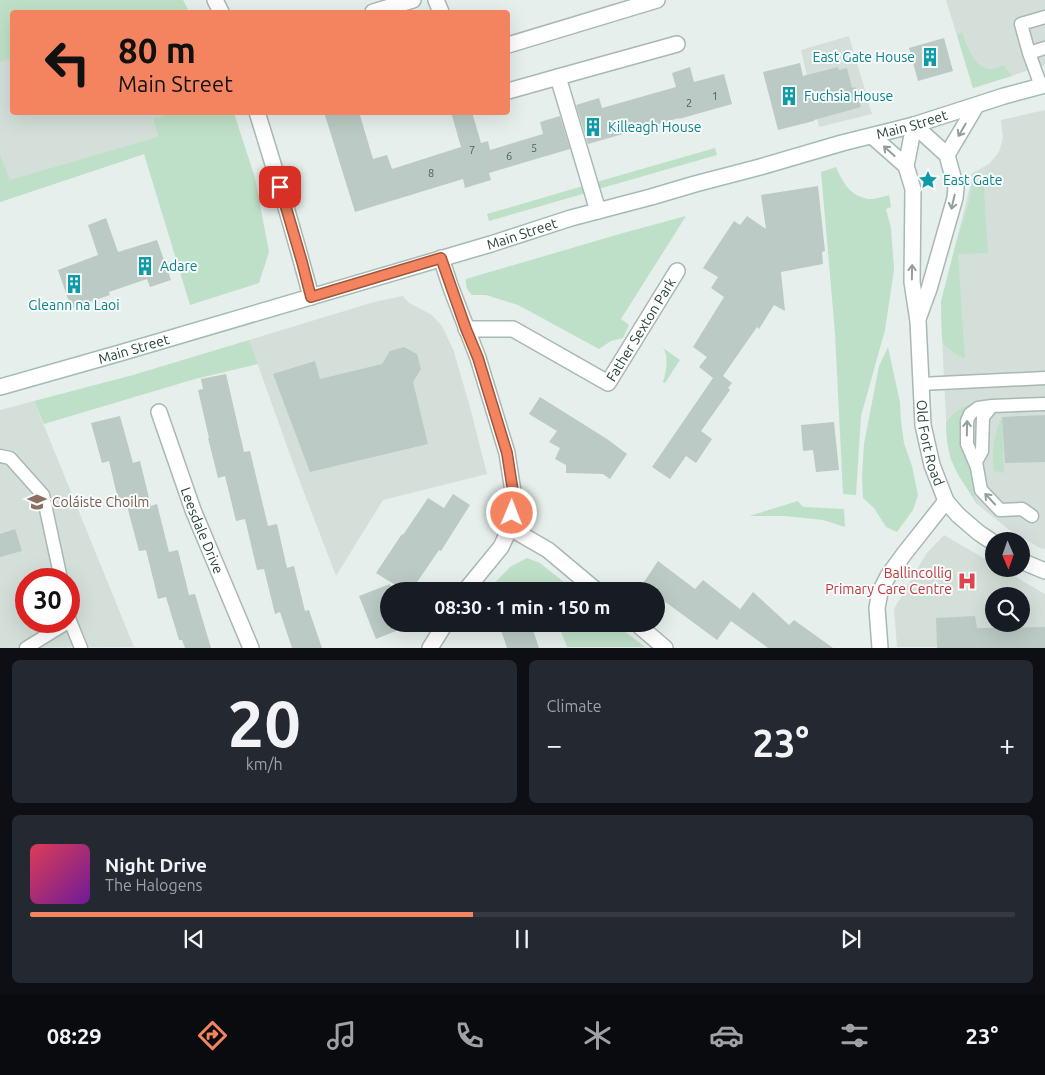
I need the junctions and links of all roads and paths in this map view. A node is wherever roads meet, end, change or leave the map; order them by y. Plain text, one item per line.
1 (413, 0) edge
2 (657, 0) edge
3 (380, 10) edge
4 (1045, 17) edge
5 (510, 43) edge
6 (677, 44) dead end
7 (1045, 48) edge
8 (1029, 53) junction
9 (558, 77) junction
10 (1043, 86) edge
11 (510, 90) edge
12 (976, 106) junction
13 (258, 115) edge
14 (914, 125) junction
15 (872, 136) junction
16 (947, 155) junction
17 (906, 166) junction
18 (598, 211) junction
19 (441, 258) junction
20 (677, 271) dead end
21 (311, 297) junction
22 (918, 320) junction
23 (466, 329) junction
24 (1045, 378) edge
25 (920, 384) junction
26 (0, 387) edge
27 (1045, 404) edge
28 (159, 412) dead end
29 (0, 456) edge
30 (946, 501) junction
31 (1032, 516) dead end
32 (510, 528) junction
33 (985, 538) edge
34 (1030, 564) edge
35 (59, 568) edge
36 (1045, 571) edge
37 (473, 582) edge
38 (586, 582) edge
39 (440, 632) edge
40 (646, 632) edge
41 (48, 633) edge
42 (74, 633) edge
43 (26, 648) edge
44 (80, 648) edge
45 (251, 648) edge
46 (430, 648) edge
47 (665, 648) edge
48 (880, 648) edge

1 - 3 street
2 - 5 street
4 - 8 lane
6 - 9 street
7 - 8 lane
8 - 10 lane
9 - 11 street
9 - 18 street
10 - 12 street, Main Street
12 - 14 street, Main Street
12 -> 16 street
13 - 21 street
14 - 15 street, Main Street
14 - 16 street
14 - 17 street
17 -> 15 street
15 - 18 street, Main Street
16 -> 22 street
22 -> 17 street
18 - 19 street, Main Street
19 - 21 street, Main Street
19 - 23 street
20 - 23 street, Father Sexton Park
21 - 26 street, Main Street
22 - 25 street, Old Fort Road
23 - 32 street
24 - 25 lane
25 - 30 street, Old Fort Road
31 -> 27 lane
28 - 45 street, Leesdale Drive
29 - 35 lane
30 - 33 street, Old Fort Road
30 - 48 street
32 - 37 street
32 - 38 street
34 - 36 street
39 - 46 street
40 - 47 street
41 - 43 lane
42 - 44 lane

